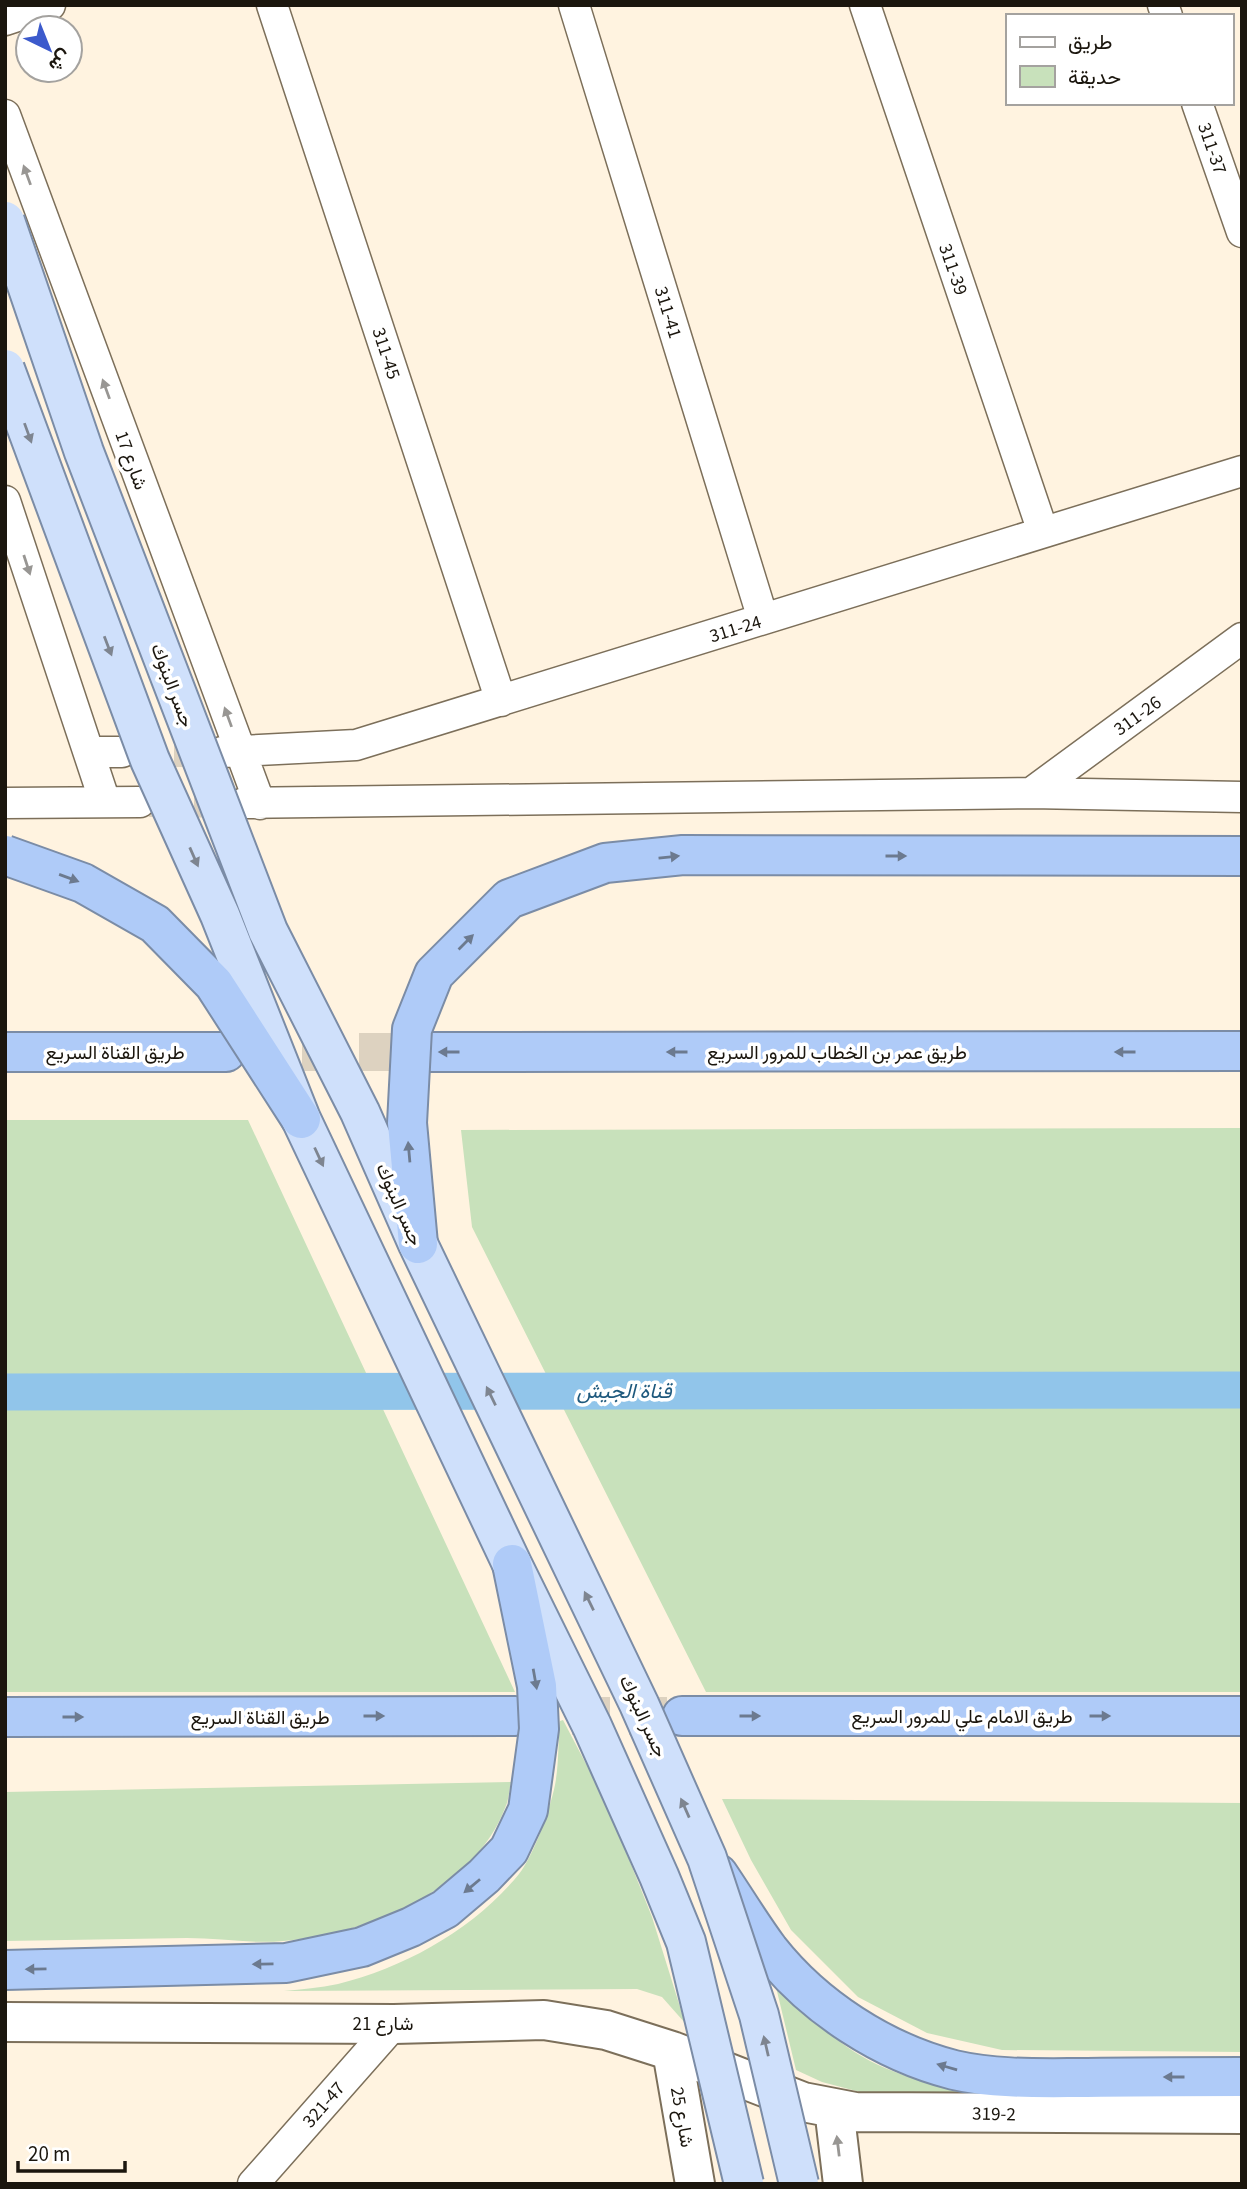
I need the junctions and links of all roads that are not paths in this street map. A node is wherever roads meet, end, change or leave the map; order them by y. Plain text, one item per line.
1 (50, 5) edge
2 (272, 5) edge
3 (574, 5) edge
4 (865, 5) edge
5 (5, 20) edge
6 (1198, 105) edge
7 (5, 115) edge
8 (5, 221) edge
9 (1242, 232) edge
10 (5, 369) edge
11 (1242, 471) edge
12 (5, 501) edge
13 (1043, 532) junction
14 (763, 619) junction
15 (1242, 638) edge
16 (501, 701) junction
17 (89, 752) junction
18 (122, 752) tunnel mouth
19 (231, 752) junction
20 (1031, 793) junction
21 (1242, 797) edge
22 (105, 802) junction
23 (140, 802) tunnel mouth
24 (5, 803) edge
25 (5, 855) edge
26 (1242, 856) edge
27 (1242, 1049) edge
28 (5, 1052) edge
29 (226, 1052) tunnel mouth
30 (431, 1052) tunnel mouth
31 (301, 1119) junction
32 (418, 1244) junction
33 (512, 1564) junction
34 (515, 1716) tunnel mouth
35 (682, 1716) tunnel mouth
36 (1242, 1716) edge
37 (5, 1717) edge
38 (707, 1858) junction
39 (5, 1970) edge
40 (5, 2022) edge
41 (394, 2024) junction
42 (672, 2051) junction
43 (1242, 2077) edge
44 (751, 2082) joint
45 (834, 2108) junction
46 (1242, 2114) edge
47 (253, 2184) edge
48 (695, 2184) edge
49 (744, 2184) edge
50 (799, 2184) edge
51 (843, 2184) edge

1 - 5 street
2 - 16 street, 311-45
3 - 14 street, 311-41
4 - 13 street, 311-39
6 - 9 street, 311-37
19 -> 7 street, شارع 17
8 - 32 main road, جسر البنوك, bridge
10 -> 31 main road, bridge
11 - 13 street, 311-24
12 -> 17 street
13 - 14 street, 311-24
14 - 16 street, 311-24
15 - 20 street, 311-26
16 - 19 street, 311-24
17 - 18 street
17 - 22 street
19 - 20 street, شارع 17
20 - 21 street
22 - 23 street
22 - 24 street
25 -> 31 highway, bridge
32 -> 26 highway, bridge
27 -> 30 highway, طريق عمر بن الخطاب للمرور السريع
28 - 29 highway, طريق القناة السريع
31 -> 33 main road, bridge
38 -> 32 main road, جسر البنوك, bridge
33 -> 39 highway, bridge
33 - 49 main road, bridge
37 -> 34 highway, طريق القناة السريع
35 -> 36 highway, طريق الامام علي للمرور السريع
43 -> 38 highway, bridge
50 -> 38 main road, جسر البنوك, bridge
40 - 41 street, شارع 21
41 - 42 street, شارع 21
41 - 47 street, 321-47
42 - 44 street, شارع 21
42 - 48 street, شارع 25
44 - 45 street, 319-2
45 - 46 street, 319-2
51 -> 45 street

